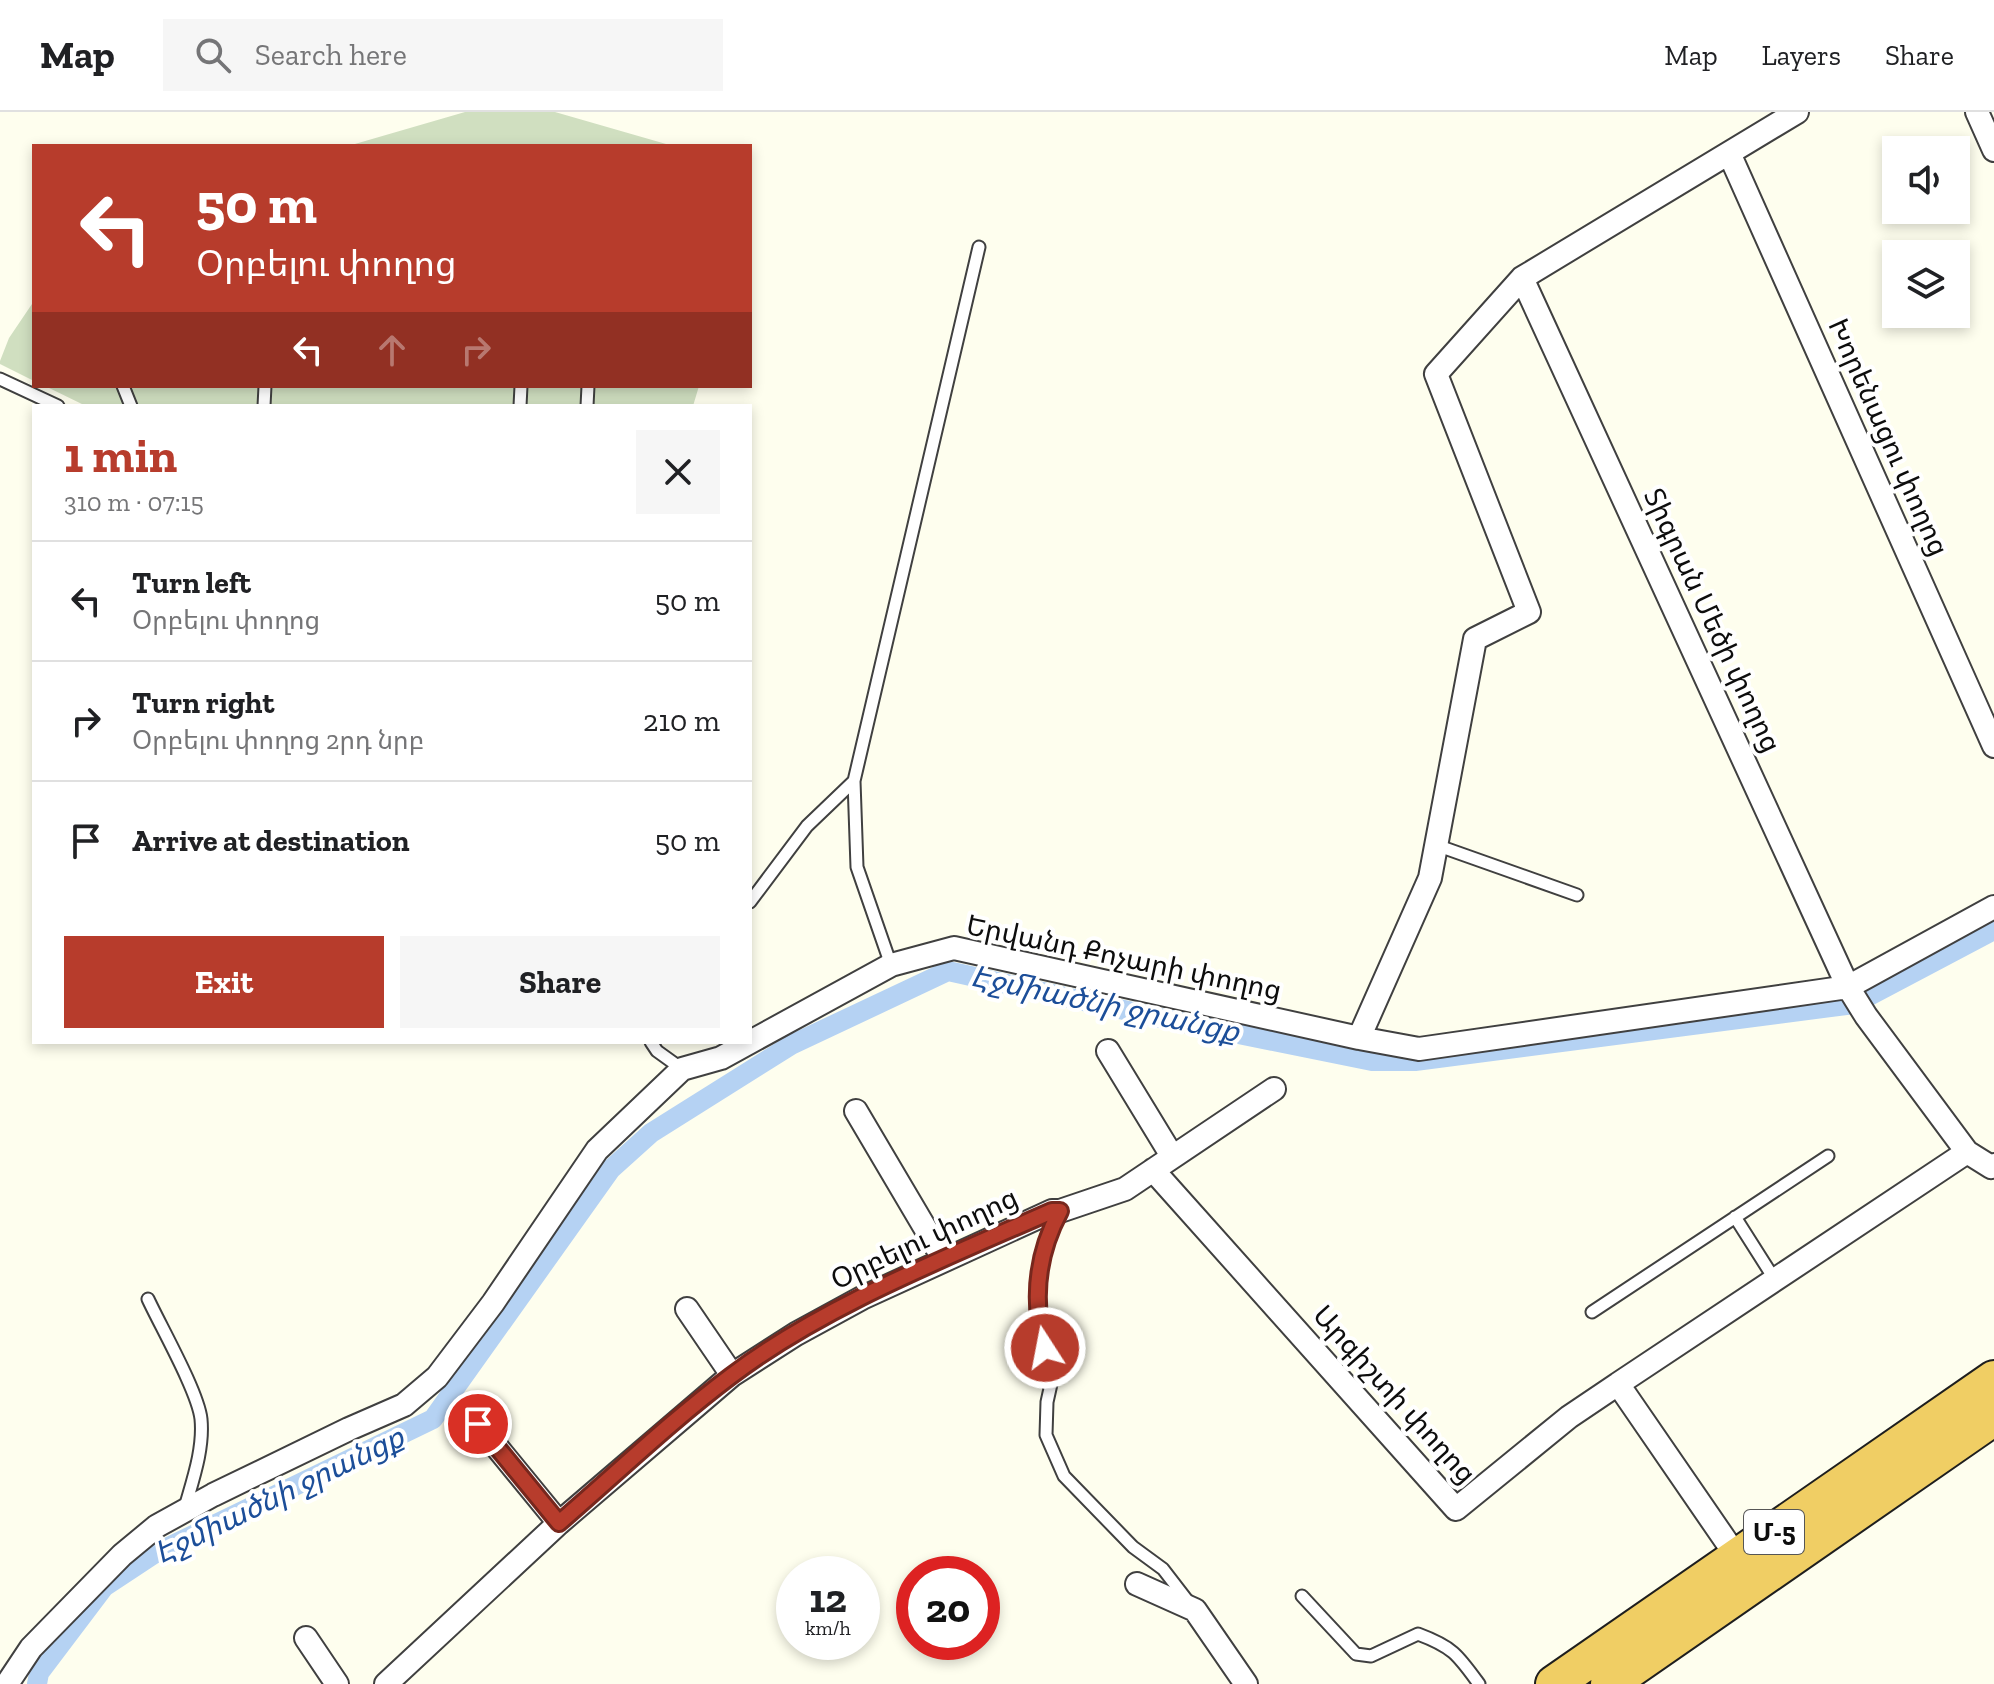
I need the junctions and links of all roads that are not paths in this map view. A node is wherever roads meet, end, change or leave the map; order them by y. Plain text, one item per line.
1 (1797, 112) edge
2 (1977, 112) edge
3 (1994, 150) edge
4 (1729, 153) junction
5 (979, 247) dead end
6 (1522, 278) junction
7 (0, 379) edge
8 (54, 404) edge
9 (1994, 746) edge
10 (854, 781) junction
11 (1436, 845) junction
12 (1577, 895) dead end
13 (752, 899) edge
14 (1994, 907) edge
15 (891, 965) junction
16 (1848, 987) junction
17 (1359, 1038) junction
18 (752, 1041) edge
19 (652, 1044) edge
20 (747, 1044) edge
21 (1108, 1051) dead end
22 (682, 1069) junction
23 (1274, 1089) dead end
24 (856, 1111) dead end
25 (1967, 1152) junction
26 (1172, 1156) junction
27 (1828, 1156) dead end
28 (1994, 1165) edge
29 (1153, 1170) junction
30 (1060, 1211) junction
31 (1735, 1217) junction
32 (944, 1260) junction
33 (1775, 1280) junction
34 (148, 1299) dead end
35 (687, 1309) dead end
36 (1592, 1312) dead end
37 (732, 1375) junction
38 (1994, 1379) edge
39 (1618, 1384) junction
40 (1994, 1417) edge
41 (478, 1424) dead end
42 (183, 1512) junction
43 (559, 1523) junction
44 (1737, 1557) junction
45 (1137, 1584) dead end
46 (1302, 1596) dead end
47 (1195, 1610) junction
48 (306, 1638) dead end
49 (409, 1675) edge
50 (7, 1684) edge
51 (337, 1684) edge
52 (386, 1684) edge
53 (1246, 1684) edge
54 (1479, 1684) edge
55 (1554, 1684) edge
56 (1609, 1684) edge

1 - 4 street
2 - 3 street
4 - 6 street
4 - 9 street, Խորենացու փողոց
5 - 10 lane
6 - 11 street
6 - 16 street, Տիգրան Մեծի փողոց
7 - 8 lane
10 - 13 lane
10 - 15 lane
11 - 12 lane
11 - 17 street
14 - 16 street, Երվանդ Քոչարի փողոց
15 - 17 street, Երվանդ Քոչարի փողոց
15 - 18 street, Երվանդ Քոչարի փողոց
16 - 17 street, Երվանդ Քոչարի փողոց
16 - 25 street, Տիգրան Մեծի փողոց
19 - 22 lane
20 - 22 street, Երվանդ Քոչարի փողոց
21 - 26 street
22 - 42 street, Երվանդ Քոչարի փողոց
23 - 26 street, Օրբելու փողոց
24 - 32 street
25 - 28 street
25 - 33 street
26 - 29 street, Օրբելու փողոց
27 - 31 lane
29 - 30 street, Օրբելու փողոց
29 - 39 street, Արգիշտի փողոց
30 - 32 street, Օրբելու փողոց
30 - 47 lane
31 - 33 lane
31 - 36 lane
32 - 37 street, Օրբելու փողոց
33 - 39 street
34 - 42 lane
35 - 37 street
37 - 43 street, Օրբելու փողոց
38 - 44 highway, Մ-5
39 - 44 street
40 - 56 highway, Մ-5
41 - 43 street
42 - 50 street, Երվանդ Քոչարի փողոց
43 - 49 street, Օրբելու փողոց
44 - 55 highway, Մ-5
45 - 47 street
46 - 54 lane
47 - 53 street
48 - 51 street
49 - 52 street, Օրբելու փողոց

